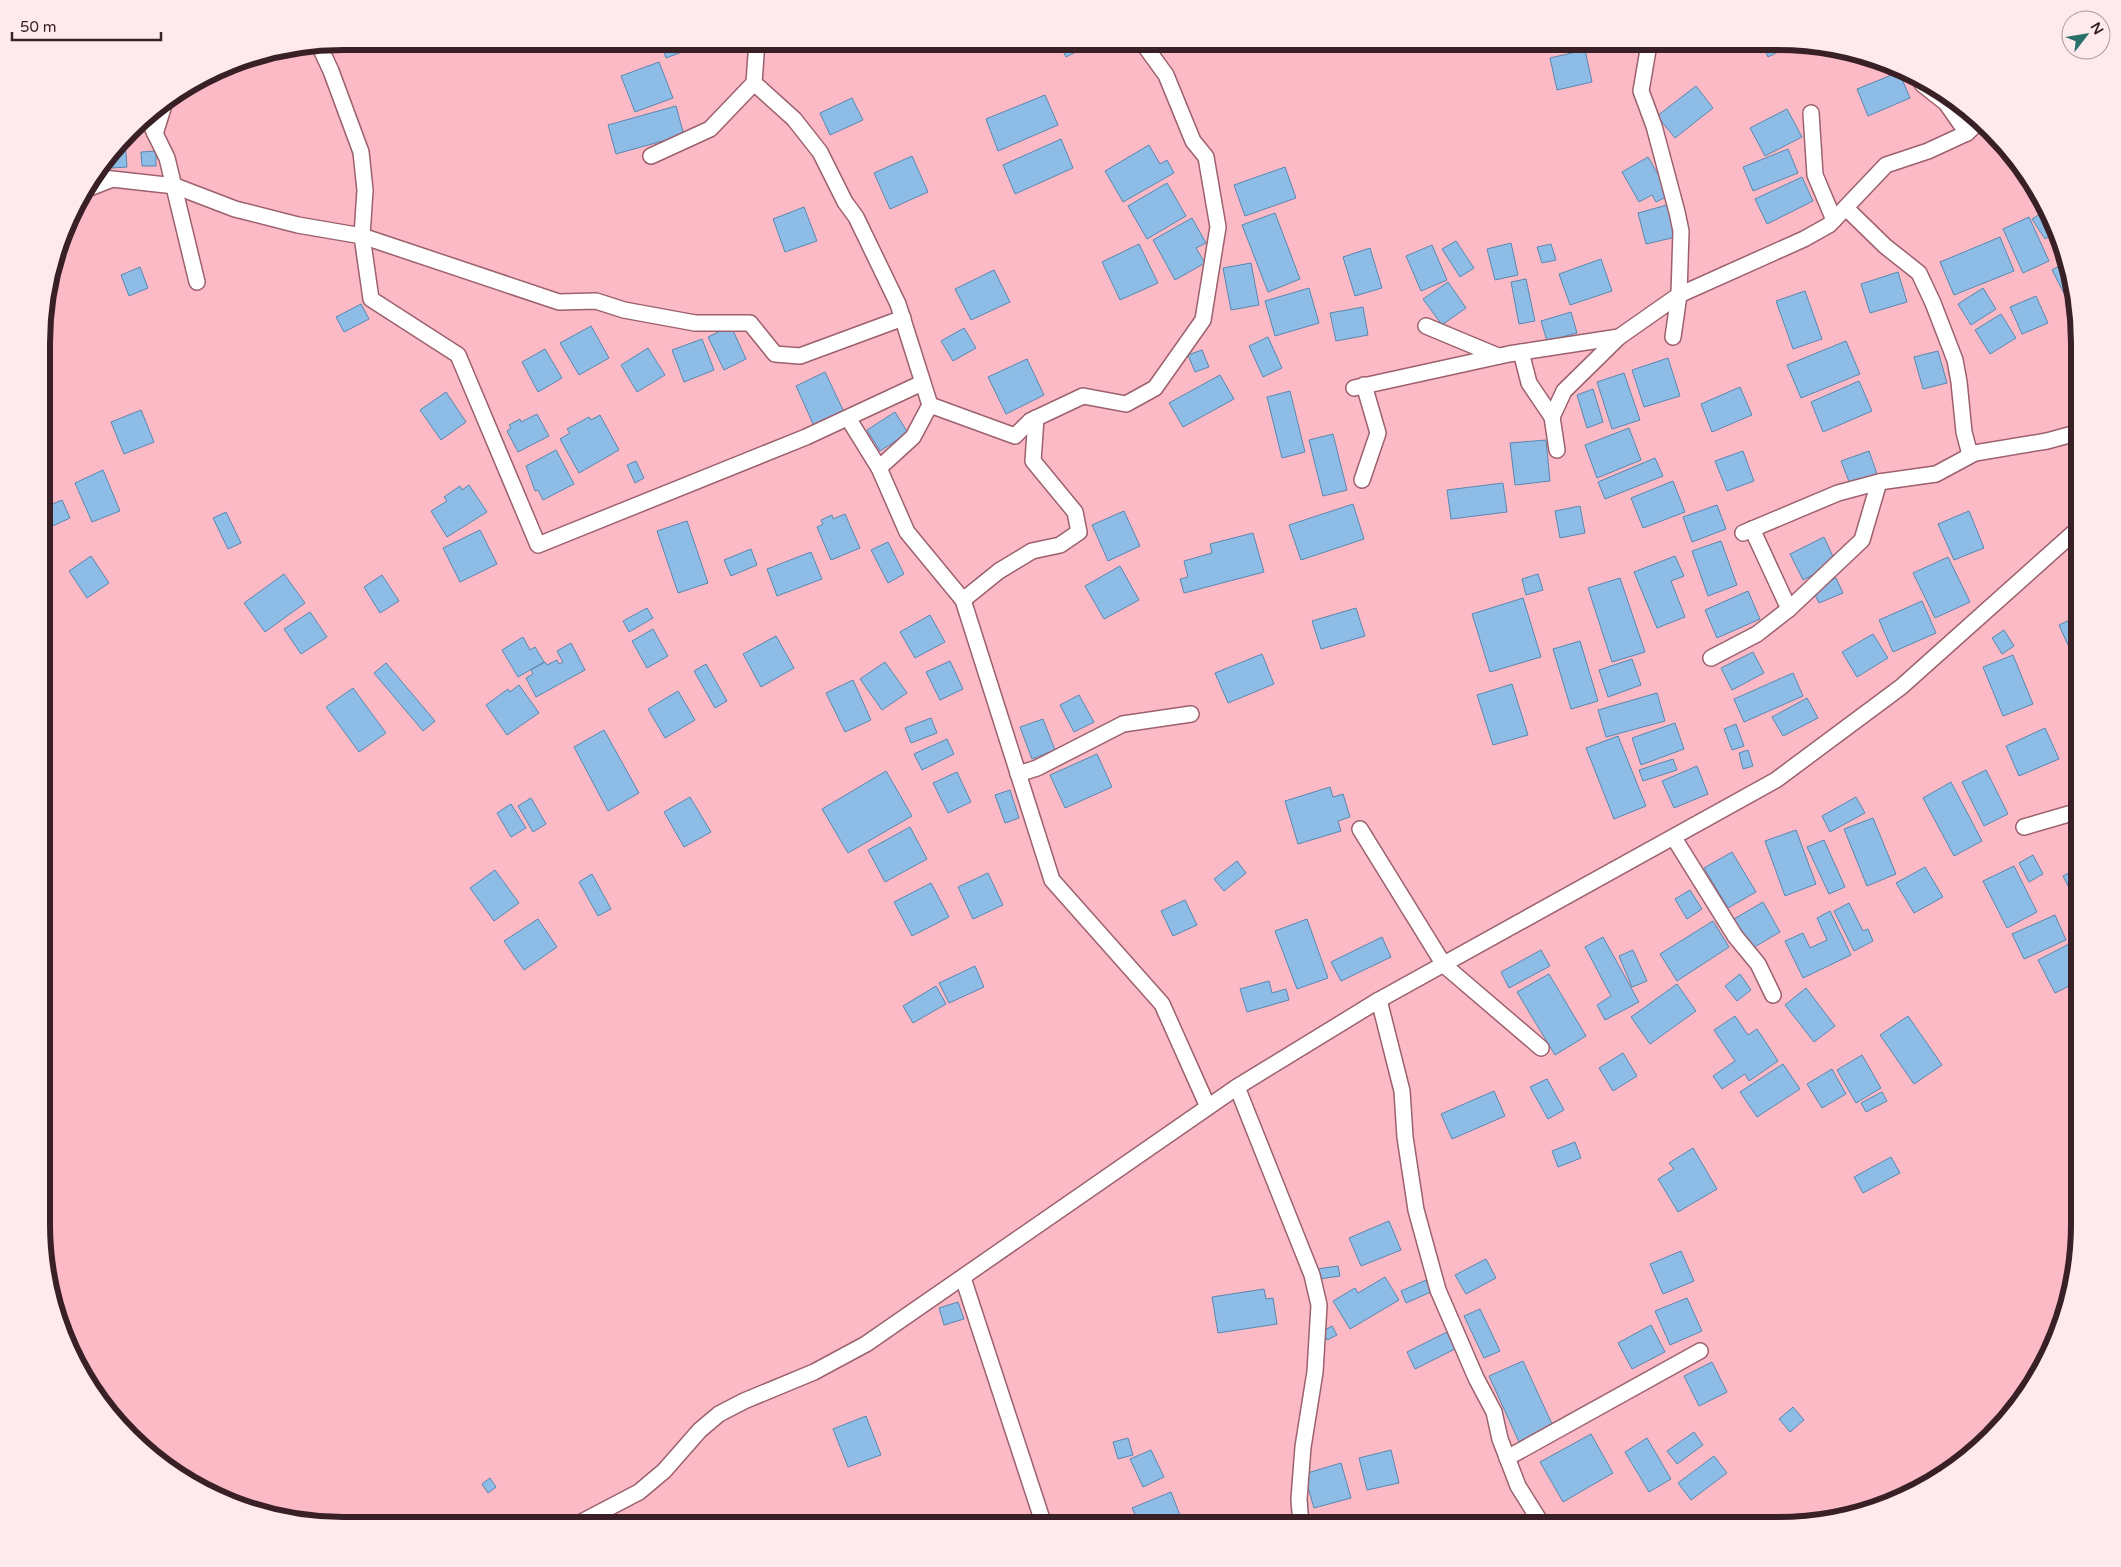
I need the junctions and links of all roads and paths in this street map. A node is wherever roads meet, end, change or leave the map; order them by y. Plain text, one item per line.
1 (756, 50) edge
2 (1148, 50) edge
3 (1648, 50) edge
4 (322, 51) edge
5 (754, 83) junction
6 (1946, 103) edge
7 (1811, 113) dead end
8 (161, 114) edge
9 (150, 123) edge
10 (1975, 126) edge
11 (1968, 133) junction
12 (155, 134) junction
13 (651, 156) dead end
14 (101, 178) edge
15 (113, 180) junction
16 (95, 186) edge
17 (175, 186) junction
18 (1846, 208) junction
19 (1834, 220) junction
20 (362, 236) junction
21 (197, 282) dead end
22 (1679, 295) junction
23 (902, 318) junction
24 (1426, 326) dead end
25 (1619, 337) junction
26 (1673, 337) dead end
27 (1521, 352) junction
28 (1498, 356) junction
29 (922, 383) junction
30 (930, 405) junction
31 (1552, 417) junction
32 (848, 418) junction
33 (1036, 418) junction
34 (2071, 434) edge
35 (1557, 450) dead end
36 (1975, 454) junction
37 (879, 468) junction
38 (1362, 480) dead end
39 (1879, 482) junction
40 (2071, 535) edge
41 (963, 600) junction
42 (1789, 609) junction
43 (1711, 658) dead end
44 (1191, 714) dead end
45 (1018, 774) junction
46 (2071, 813) edge
47 (2024, 827) dead end
48 (1360, 830) dead end
49 (1674, 838) junction
50 (1444, 965) junction
51 (1773, 995) dead end
52 (1379, 1000) junction
53 (1541, 1048) dead end
54 (1237, 1086) junction
55 (1208, 1106) junction
56 (963, 1278) junction
57 (1700, 1351) dead end
58 (1507, 1458) junction
59 (591, 1517) edge
60 (1041, 1517) edge
61 (1300, 1517) edge
62 (1537, 1517) edge

1 - 5 street
2 - 33 street
3 - 22 street
4 - 20 street
5 - 13 street
5 - 23 street
6 - 11 street
7 - 19 street
8 - 12 street
9 - 12 street
10 - 11 street
11 - 18 street
12 - 17 street
14 - 15 street
15 - 16 street
15 - 17 street
17 - 20 street
17 - 21 street
18 - 19 street
18 - 36 street
19 - 22 street
20 - 23 street
20 - 32 street
22 - 25 street
22 - 26 street
23 - 29 street
24 - 28 street
25 - 27 street
25 - 31 street
27 - 28 street
27 - 31 street
28 - 38 street
29 - 30 street
29 - 32 street
30 - 33 street
30 - 37 street
31 - 35 street
32 - 37 street
33 - 41 street
34 - 36 street
36 - 39 street
37 - 41 street
39 - 42 street
39 - 42 street
40 - 49 street
41 - 45 street
42 - 43 street
44 - 45 street
45 - 55 street
46 - 47 street
48 - 50 street
49 - 50 street
49 - 51 street
50 - 52 street
50 - 53 street
52 - 54 street
52 - 58 street
54 - 55 street
54 - 61 street
55 - 56 street
56 - 59 street
56 - 60 street
57 - 58 street
58 - 62 street

